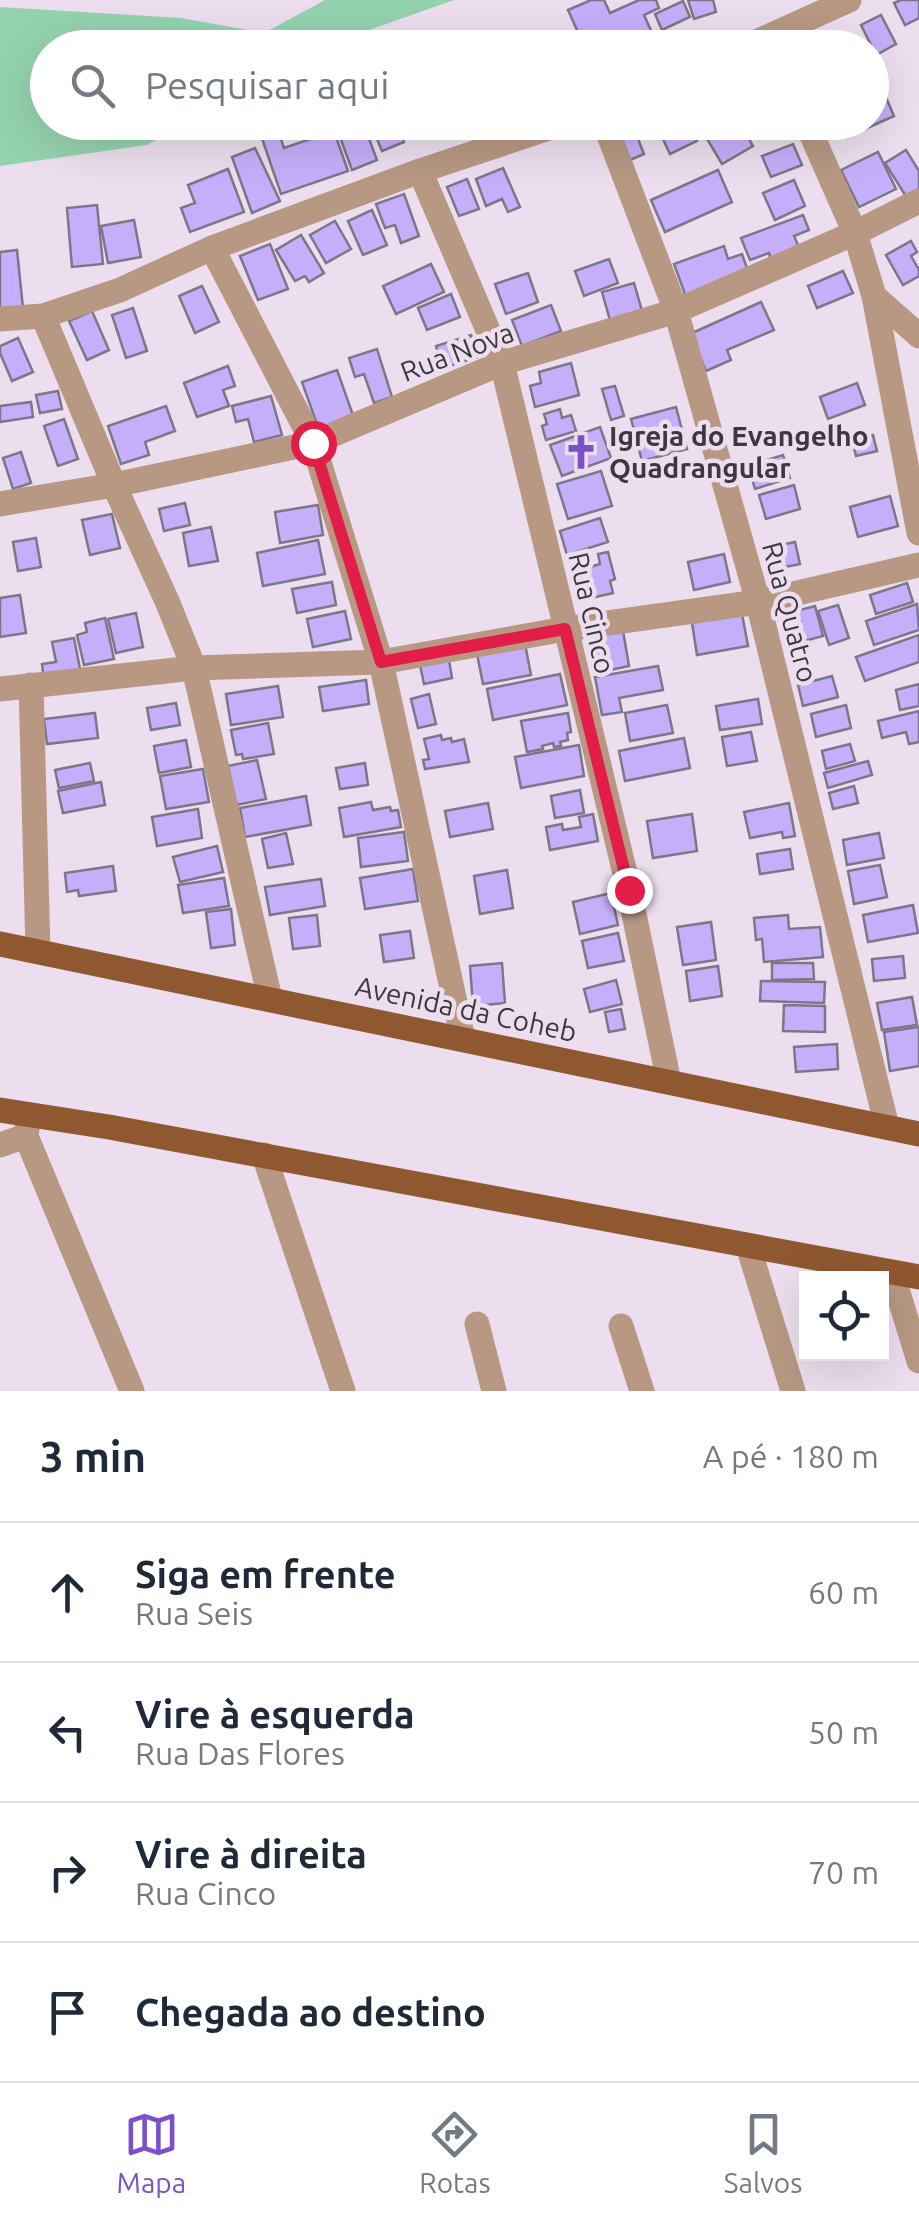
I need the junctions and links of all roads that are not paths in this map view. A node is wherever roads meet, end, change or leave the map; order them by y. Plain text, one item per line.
1 (850, 0) edge
2 (793, 30) edge
3 (512, 140) edge
4 (611, 140) edge
5 (814, 140) edge
6 (420, 170) junction
7 (919, 201) edge
8 (854, 233) junction
9 (212, 248) junction
10 (874, 296) junction
11 (676, 311) junction
12 (43, 316) junction
13 (0, 319) edge
14 (919, 336) edge
15 (502, 363) junction
16 (313, 443) junction
17 (114, 485) junction
18 (0, 504) edge
19 (919, 533) edge
20 (919, 565) edge
21 (758, 602) junction
22 (565, 629) junction
23 (381, 662) junction
24 (194, 668) junction
25 (31, 685) junction
26 (0, 689) edge
27 (0, 944) edge
28 (38, 951) junction
29 (270, 999) junction
30 (464, 1039) junction
31 (669, 1082) junction
32 (0, 1110) edge
33 (28, 1125) junction
34 (886, 1127) junction
35 (919, 1134) edge
36 (0, 1145) edge
37 (264, 1156) junction
38 (748, 1246) junction
39 (892, 1272) junction
40 (919, 1278) edge
41 (477, 1324) dead end
42 (621, 1326) dead end
43 (919, 1361) edge
44 (132, 1391) edge
45 (343, 1391) edge
46 (494, 1391) edge
47 (642, 1391) edge
48 (793, 1391) edge

1 - 2 street
3 - 6 street
4 - 11 street, Rua Quatro
5 - 8 street
6 - 9 street
6 - 15 street, Rua Cinco
7 - 8 street, Rua Nova
8 - 10 street
8 - 11 street, Rua Nova
9 - 12 street
9 - 16 street
10 - 14 street
10 - 19 street
11 - 15 street, Rua Nova
11 - 21 street, Rua Quatro
12 - 13 street
12 - 17 street
15 - 16 street, Rua Nova
15 - 22 street, Rua Cinco
16 - 17 street, Rua Nova
16 - 23 street
17 - 18 street, Rua Nova
17 - 24 street
20 - 21 street
21 - 22 street
21 - 34 street, Rua Quatro
22 - 23 street
22 - 31 street, Rua Cinco
23 - 24 street
23 - 30 street
24 - 25 street
24 - 29 street
25 - 26 street
25 - 28 street
27 - 28 main road, Avenida da Coheb
28 - 29 main road, Avenida da Coheb
29 - 30 main road, Avenida da Coheb
30 - 31 main road, Avenida da Coheb
31 - 34 main road, Avenida da Coheb
32 - 33 main road
33 - 36 street
33 - 37 main road
33 - 44 street
34 - 35 main road, Avenida da Coheb
37 - 38 main road
37 - 45 street
38 - 39 main road
38 - 48 street
39 - 40 main road
39 - 43 street
41 - 46 street
42 - 47 street

